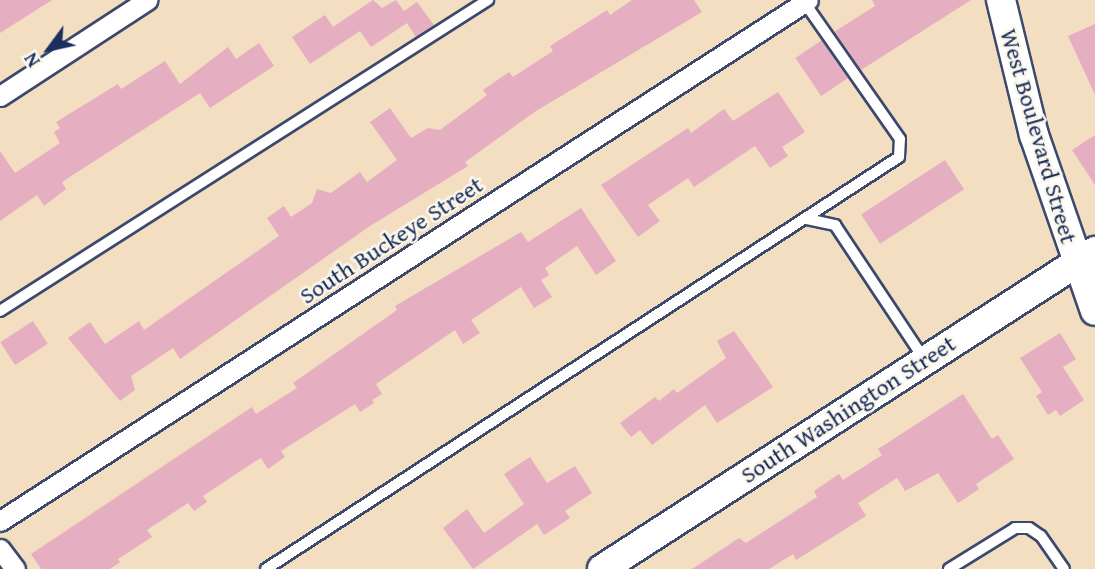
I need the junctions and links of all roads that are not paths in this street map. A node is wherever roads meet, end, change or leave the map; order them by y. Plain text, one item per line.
1 (148, 0) edge
2 (488, 0) edge
3 (1001, 0) edge
4 (806, 1) edge
5 (0, 96) edge
6 (807, 219) junction
7 (1085, 257) edge
8 (1095, 311) edge
9 (0, 312) edge
10 (925, 359) junction
11 (0, 521) edge
12 (0, 549) edge
13 (15, 569) edge
14 (266, 569) edge
15 (602, 569) edge
16 (949, 569) edge
17 (1064, 569) edge

1 - 5 street
2 - 9 lane
3 - 7 main road, West Boulevard Street
4 - 6 lane
4 - 11 street, South Buckeye Street
6 - 10 lane
6 - 14 lane
7 - 8 main road, West Boulevard Street
7 - 10 main road, South Washington Street
10 - 15 main road, South Washington Street
12 - 13 street
16 - 17 lane

